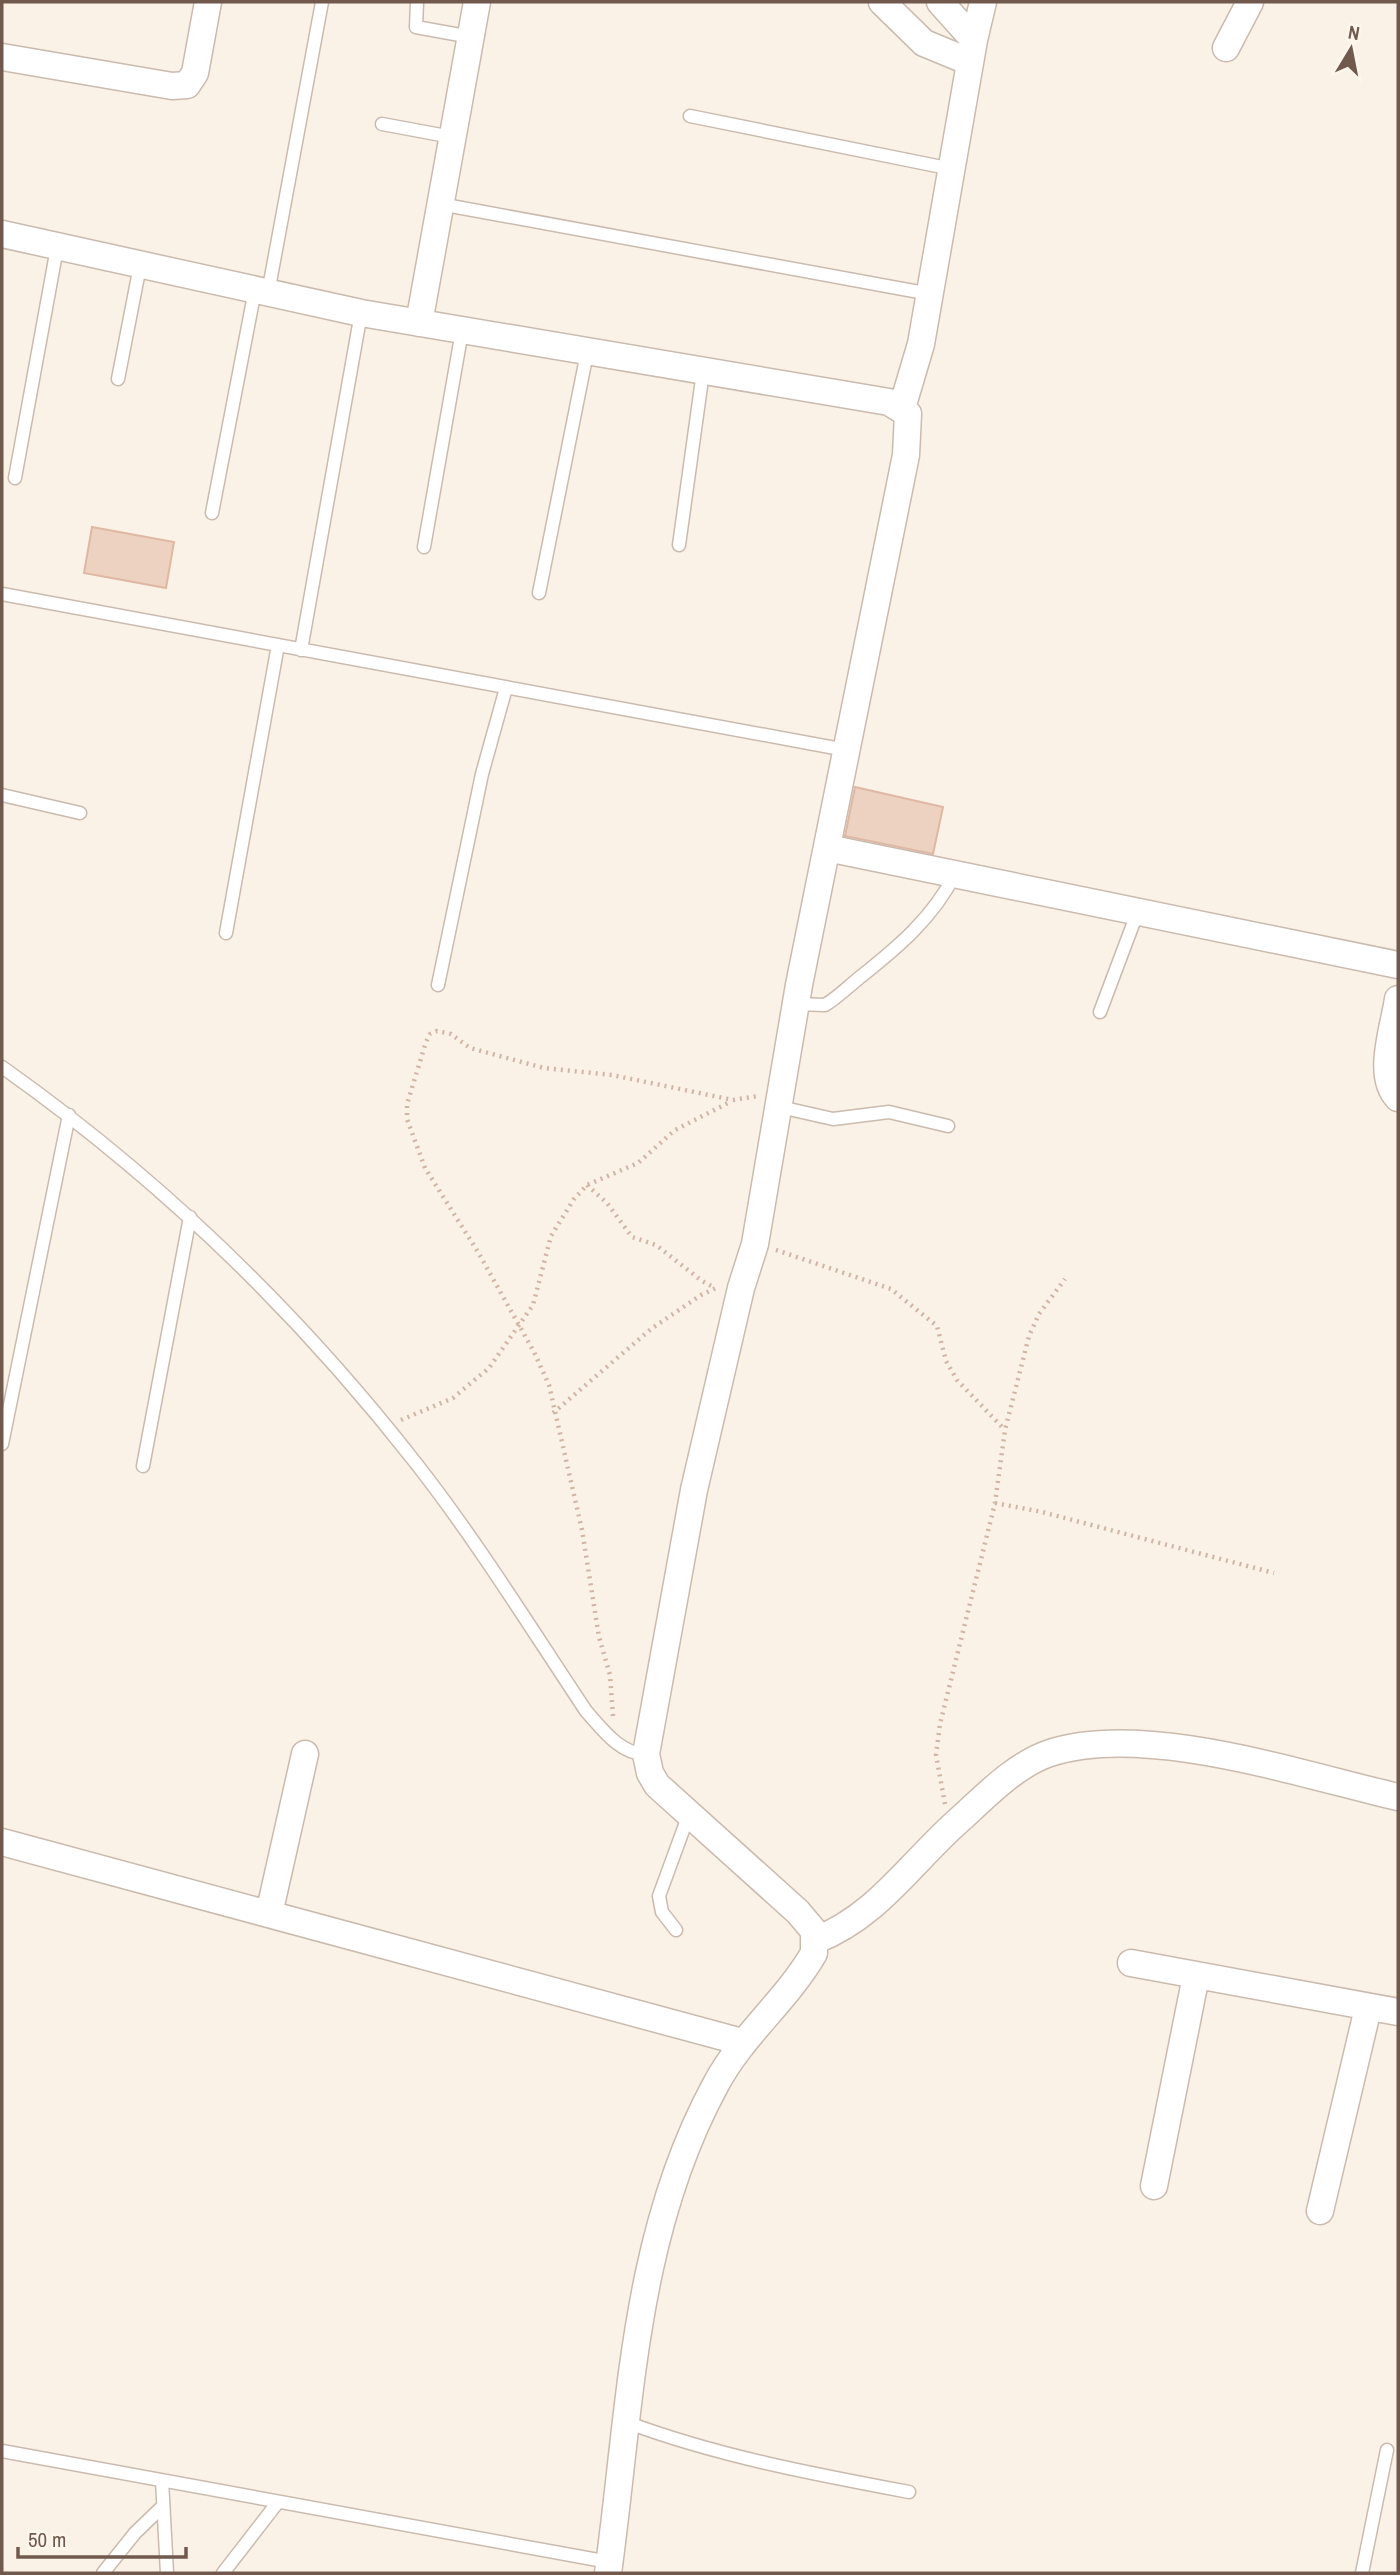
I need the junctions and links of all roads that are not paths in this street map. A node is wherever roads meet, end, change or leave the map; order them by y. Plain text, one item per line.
1 (208, 2) edge
2 (322, 2) edge
3 (417, 2) edge
4 (477, 2) edge
5 (882, 2) edge
6 (940, 2) edge
7 (982, 2) edge
8 (1250, 2) edge
9 (471, 37) junction
10 (1226, 48) dead end
11 (972, 51) junction
12 (2, 57) edge
13 (690, 116) dead end
14 (382, 124) dead end
15 (453, 137) junction
16 (952, 169) junction
17 (440, 204) junction
18 (2, 234) edge
19 (57, 248) junction
20 (140, 266) junction
21 (262, 292) junction
22 (930, 294) junction
23 (361, 313) junction
24 (419, 323) junction
25 (462, 331) junction
26 (587, 353) junction
27 (703, 372) junction
28 (118, 379) dead end
29 (902, 408) junction
30 (15, 478) dead end
31 (212, 513) dead end
32 (679, 545) dead end
33 (424, 547) dead end
34 (539, 593) dead end
35 (2, 594) edge
36 (278, 645) junction
37 (301, 650) junction
38 (506, 688) junction
39 (846, 750) junction
40 (2, 795) edge
41 (80, 813) dead end
42 (827, 848) junction
43 (955, 874) junction
44 (1139, 911) junction
45 (226, 933) dead end
46 (1398, 965) edge
47 (438, 985) dead end
48 (1398, 999) edge
49 (796, 1004) junction
50 (1100, 1012) dead end
51 (2, 1067) edge
52 (781, 1098) junction
53 (1398, 1098) edge
54 (69, 1115) junction
55 (948, 1126) dead end
56 (190, 1217) junction
57 (2, 1444) edge
58 (144, 1466) dead end
59 (305, 1754) dead end
60 (646, 1755) junction
61 (1398, 1797) edge
62 (690, 1814) junction
63 (2, 1842) edge
64 (269, 1914) junction
65 (676, 1930) dead end
66 (816, 1940) junction
67 (1130, 1963) dead end
68 (1196, 1976) junction
69 (1368, 2008) junction
70 (1398, 2012) edge
71 (742, 2042) junction
72 (1154, 2186) dead end
73 (1320, 2211) dead end
74 (626, 2422) junction
75 (1387, 2450) dead end
76 (2, 2451) edge
77 (162, 2480) junction
78 (909, 2492) dead end
79 (278, 2502) junction
80 (163, 2506) junction
81 (609, 2568) edge
82 (103, 2573) edge
83 (167, 2573) edge
84 (223, 2573) edge
85 (1362, 2573) edge

1 - 12 street
2 - 21 lane
3 - 9 lane
4 - 9 street
5 - 11 street
6 - 11 street
7 - 11 street
8 - 10 street
9 - 15 street
11 - 16 street
13 - 16 lane
14 - 15 lane
15 - 17 street
16 - 22 street
17 - 22 lane
17 - 24 street
18 - 19 street
19 - 20 street
19 - 30 lane
20 - 21 street
20 - 28 lane
21 - 23 street
21 - 31 lane
22 - 29 street
23 - 24 street
23 - 37 lane
24 - 25 street
25 - 26 street
25 - 33 lane
26 - 27 street
26 - 34 lane
27 - 29 street
27 - 32 lane
29 - 39 street
35 - 36 lane
36 - 37 lane
36 - 45 lane
37 - 38 lane
38 - 39 lane
38 - 47 lane
39 - 42 street
40 - 41 lane
42 - 43 street
42 - 49 street
43 - 44 street
43 - 49 lane
44 - 46 street
44 - 50 lane
48 - 53 street
49 - 52 street
51 - 54 lane
52 - 55 lane
52 - 60 street
54 - 56 lane
54 - 57 lane
56 - 58 lane
56 - 60 lane
59 - 64 street
60 - 62 street
61 - 66 street
62 - 65 lane
62 - 66 street
63 - 64 street
64 - 71 street
66 - 71 street
67 - 68 street
68 - 69 street
68 - 72 street
69 - 70 street
69 - 73 street
71 - 74 street
74 - 78 lane
74 - 81 street
75 - 85 lane
76 - 77 lane
77 - 79 lane
77 - 80 lane
79 - 81 lane
79 - 84 lane
80 - 82 lane
80 - 83 lane

